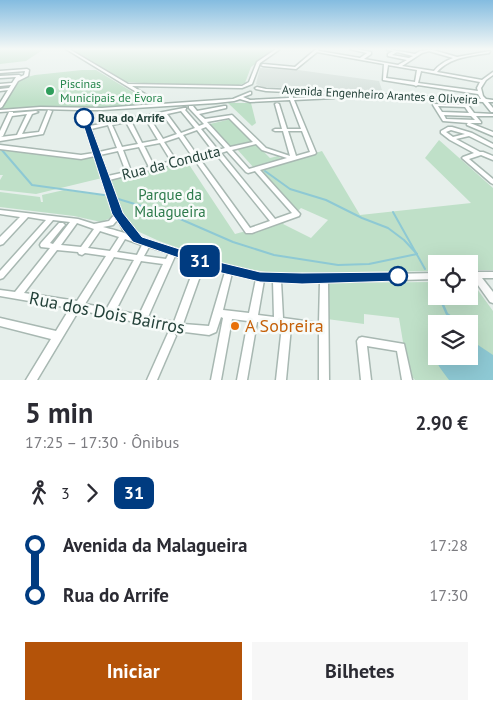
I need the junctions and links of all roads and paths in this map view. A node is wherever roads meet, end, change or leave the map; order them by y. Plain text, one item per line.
1 (97, 67) edge
2 (258, 67) edge
3 (282, 67) edge
4 (297, 67) edge
5 (386, 67) edge
6 (403, 67) edge
7 (441, 67) edge
8 (420, 70) junction
9 (0, 72) edge
10 (435, 72) junction
11 (493, 73) edge
12 (0, 77) edge
13 (16, 80) junction
14 (482, 81) junction
15 (0, 85) edge
16 (128, 85) junction
17 (416, 85) junction
18 (255, 87) junction
19 (11, 89) junction
20 (0, 90) edge
21 (290, 91) junction
22 (242, 92) junction
23 (480, 94) junction
24 (0, 96) edge
25 (7, 96) junction
26 (335, 98) dead end
27 (483, 100) junction
28 (293, 101) junction
29 (493, 101) edge
30 (216, 102) junction
31 (1, 104) edge
32 (162, 106) junction
33 (192, 107) junction
34 (224, 107) dead end
35 (70, 109) junction
36 (82, 109) junction
37 (182, 109) junction
38 (0, 111) edge
39 (50, 111) junction
40 (493, 112) edge
41 (11, 113) junction
42 (30, 113) junction
43 (164, 113) junction
44 (196, 113) junction
45 (440, 113) junction
46 (473, 114) junction
47 (146, 116) junction
48 (128, 120) junction
49 (464, 121) junction
50 (110, 123) junction
51 (206, 123) junction
52 (88, 128) junction
53 (197, 128) junction
54 (275, 130) dead end
55 (285, 130) junction
56 (304, 130) junction
57 (180, 134) junction
58 (470, 134) junction
59 (493, 134) edge
60 (19, 136) junction
61 (0, 137) edge
62 (452, 140) junction
63 (162, 141) junction
64 (254, 143) dead end
65 (141, 145) junction
66 (493, 146) edge
67 (0, 147) edge
68 (230, 148) junction
69 (120, 149) junction
70 (216, 152) junction
71 (96, 154) junction
72 (481, 154) junction
73 (196, 157) junction
74 (493, 158) edge
75 (294, 159) junction
76 (173, 160) dead end
77 (151, 166) dead end
78 (256, 169) junction
79 (129, 172) dead end
80 (490, 175) edge
81 (109, 178) dead end
82 (493, 182) edge
83 (1, 213) edge
84 (118, 214) junction
85 (26, 215) junction
86 (51, 218) junction
87 (75, 221) junction
88 (274, 222) junction
89 (61, 225) dead end
90 (95, 226) junction
91 (124, 235) junction
92 (138, 239) junction
93 (0, 242) edge
94 (147, 243) junction
95 (55, 247) junction
96 (82, 251) junction
97 (173, 252) junction
98 (111, 254) junction
99 (139, 258) junction
100 (201, 261) junction
101 (168, 262) junction
102 (229, 270) junction
103 (493, 274) edge
104 (478, 275) edge
105 (0, 276) edge
106 (428, 276) edge
107 (260, 277) junction
108 (278, 278) junction
109 (324, 278) junction
110 (478, 282) edge
111 (0, 293) edge
112 (17, 296) junction
113 (493, 299) edge
114 (78, 306) junction
115 (110, 312) junction
116 (218, 313) junction
117 (228, 314) junction
118 (252, 318) junction
119 (142, 319) junction
120 (0, 322) edge
121 (283, 322) junction
122 (176, 327) junction
123 (324, 328) junction
124 (58, 336) junction
125 (171, 336) dead end
126 (31, 380) edge
127 (152, 380) edge
128 (216, 380) edge
129 (242, 380) edge
130 (281, 380) edge
131 (324, 380) edge
132 (366, 380) edge
133 (407, 380) edge

1 - 16 street
2 - 18 street
3 - 4 street
5 - 17 street
6 - 8 street
7 - 10 street
8 - 10 street
8 - 17 street
9 - 13 street
10 - 14 street
11 - 14 street
12 - 13 street
13 - 15 street
13 - 19 street
14 - 23 street
16 - 22 street
16 - 32 street
17 - 23 street
18 - 21 street, Avenida Engenheiro Arantes e Oliveira
18 - 22 street
18 - 22 street
19 - 20 street
19 - 25 street
21 - 27 street, Avenida Engenheiro Arantes e Oliveira
21 - 28 street
22 - 28 street
22 - 30 street
23 - 27 street
24 - 25 street
25 - 31 street
26 - 28 street
27 - 29 street, Avenida Engenheiro Arantes e Oliveira
27 - 40 street
28 - 55 street
28 - 56 street
30 - 32 street
30 - 33 street
32 - 36 street
33 - 37 street
33 - 44 street
34 - 44 street
35 - 36 street
35 - 39 street
35 - 41 street
36 - 52 street
37 - 43 street
37 - 53 street
38 - 41 street
39 - 42 street
39 - 60 street
40 - 46 street
41 - 42 street
41 - 61 street
42 - 60 street
43 - 47 street
43 - 57 street
44 - 51 street
45 - 46 street
45 - 46 street
45 - 49 street
46 - 49 street
47 - 48 street
47 - 63 street
48 - 50 street
48 - 65 street
49 - 59 street
50 - 52 street
50 - 69 street
51 - 53 street
51 - 68 street
51 - 75 street
52 - 71 street
53 - 57 street
53 - 70 street
54 - 55 street
55 - 56 street
55 - 75 street
56 - 75 street
57 - 63 street
57 - 73 street
58 - 62 street
58 - 62 street
58 - 66 street
60 - 61 street
62 - 72 street
63 - 65 street
63 - 76 street
64 - 68 street, Rua da Conduta
65 - 69 street
65 - 77 street
67 - 71 street
68 - 70 street, Rua da Conduta
68 - 78 street
69 - 71 street
69 - 79 street
70 - 73 street, Rua da Conduta
70 - 88 street
71 - 84 street
72 - 74 street
72 - 80 street
73 - 81 street, Rua da Conduta
73 - 88 street
75 - 78 street
78 - 88 street
80 - 82 street
83 - 85 street
84 - 90 street
84 - 92 street
85 - 86 street
85 - 93 street
86 - 87 street
86 - 105 street
87 - 90 street
87 - 95 street
89 - 95 street
90 - 91 street
90 - 96 street
91 - 92 street
91 - 98 street
92 - 94 street
94 - 97 street
94 - 99 street
95 - 96 street
95 - 112 street
96 - 98 street
97 - 100 street
97 - 101 street
98 - 99 street
98 - 114 street
99 - 101 street
99 - 115 street
100 - 102 street
100 - 122 street
101 - 119 street
102 - 107 street
102 - 116 street
103 - 104 street
106 - 109 street
107 - 108 street
107 - 118 street
108 - 109 street
108 - 121 street
109 - 123 street
110 - 113 street
111 - 112 street, Rua dos Dois Bairros
112 - 114 street, Rua dos Dois Bairros
114 - 115 street, Rua dos Dois Bairros
114 - 124 street
115 - 119 street, Rua dos Dois Bairros
116 - 117 street
116 - 122 street, Rua dos Dois Bairros
117 - 118 street
117 - 128 street
118 - 121 street
118 - 129 street
119 - 122 street, Rua dos Dois Bairros
120 - 124 street
121 - 123 street
121 - 130 street
123 - 131 street
124 - 126 street
125 - 127 street
132 - 133 street

